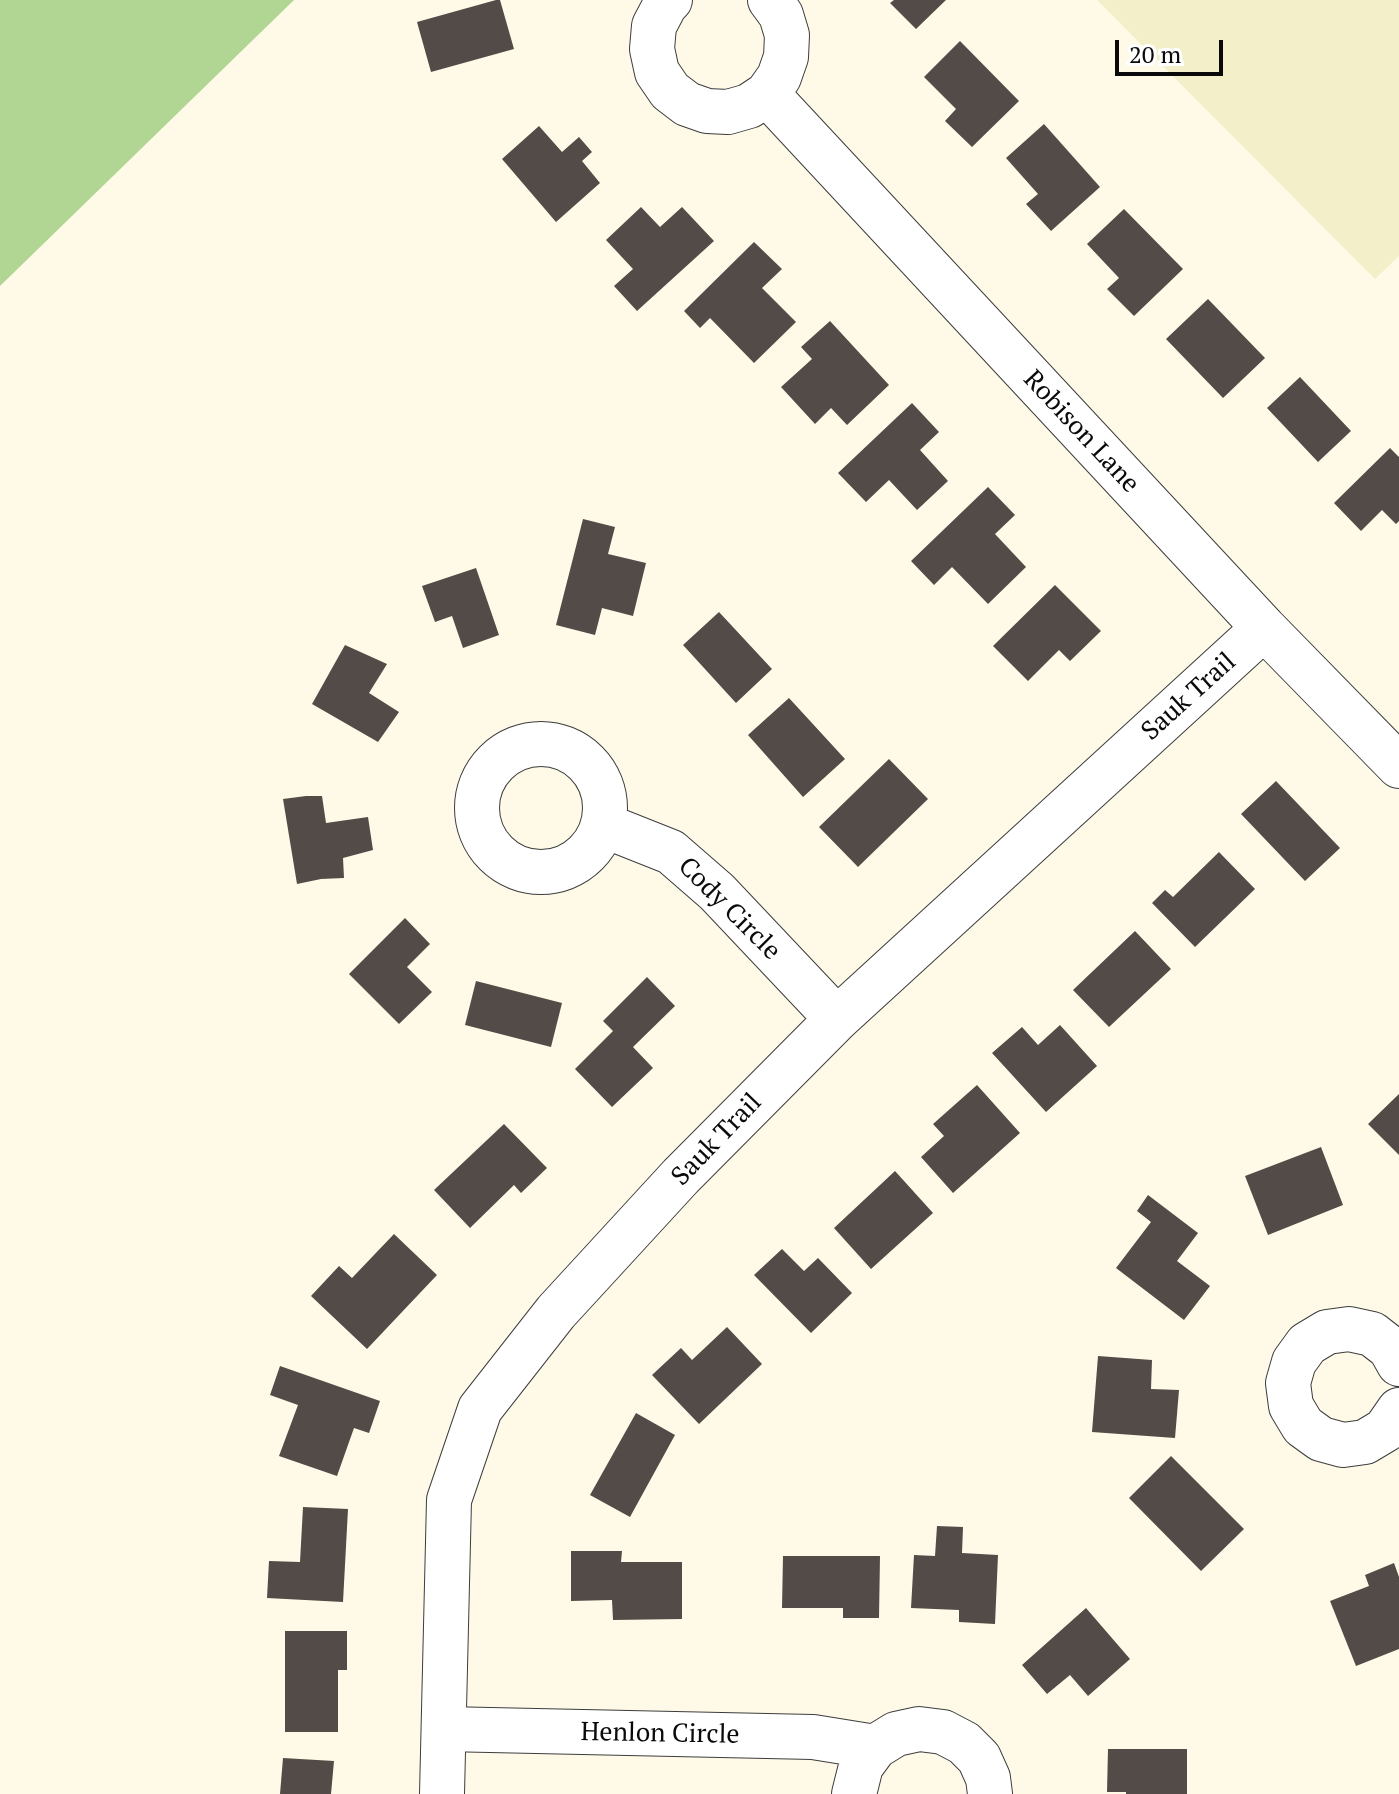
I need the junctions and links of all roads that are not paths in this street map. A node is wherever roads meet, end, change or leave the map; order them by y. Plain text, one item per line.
1 (670, 0) edge
2 (770, 0) edge
3 (767, 94) junction
4 (1264, 628) junction
5 (1399, 766) edge
6 (603, 825) dead end
7 (837, 1019) junction
8 (1396, 1350) edge
9 (1399, 1410) edge
10 (444, 1729) junction
11 (875, 1747) junction
12 (442, 1794) edge
13 (854, 1794) edge
14 (990, 1794) edge

1 - 3 street
2 - 3 street
3 - 4 street, Robison Lane
4 - 5 street, Robison Lane
4 - 7 street, Sauk Trail
6 - 7 street, Cody Circle
7 - 10 street, Sauk Trail
8 - 9 street
10 - 11 street, Henlon Circle
10 - 12 street, Sauk Trail
11 - 13 street
11 - 14 street

